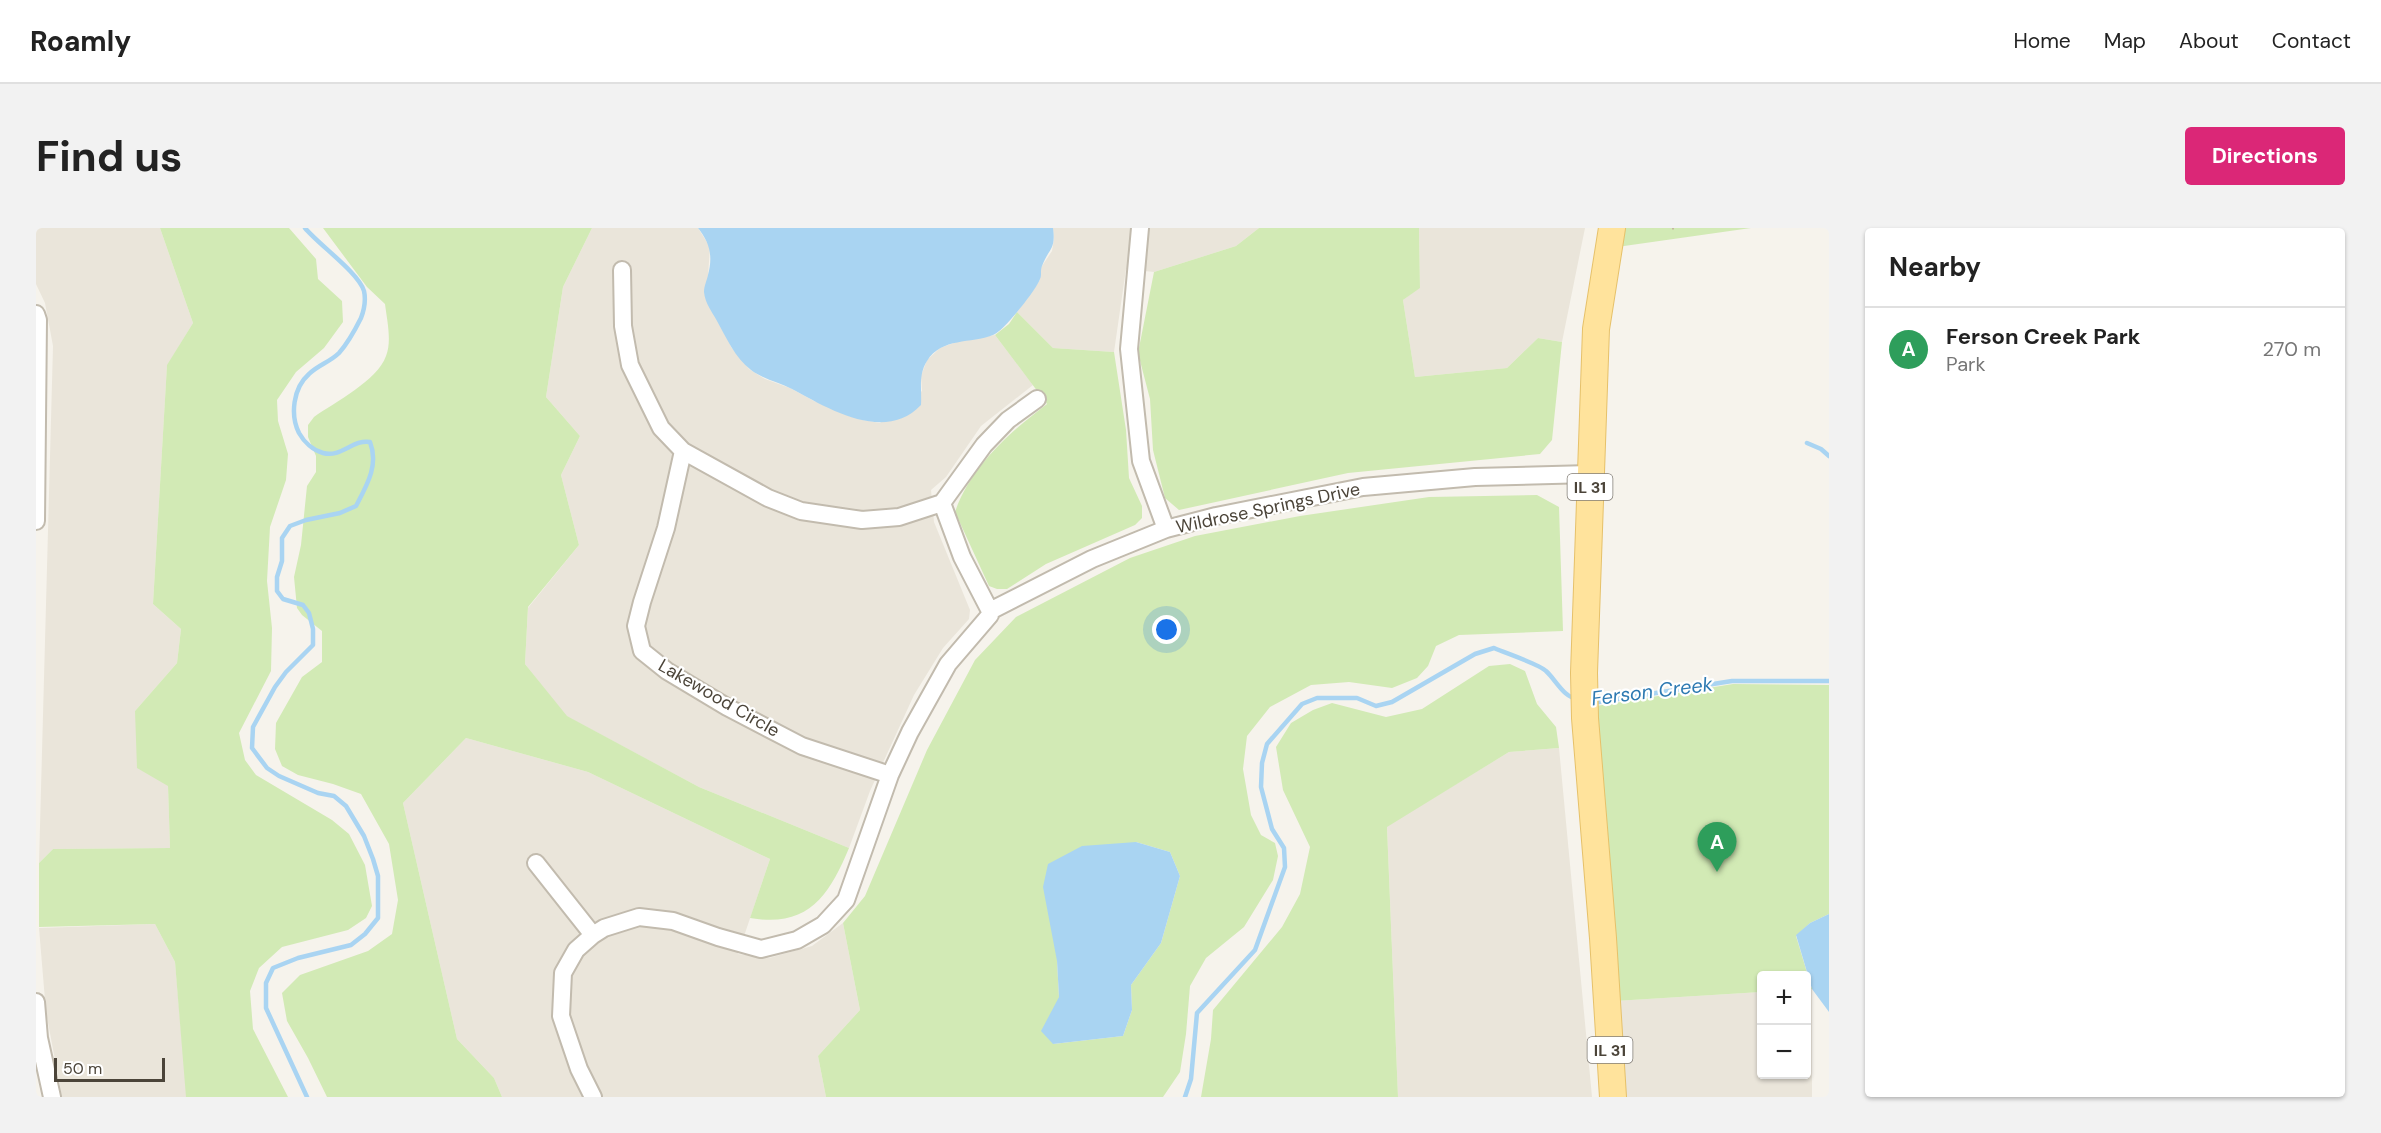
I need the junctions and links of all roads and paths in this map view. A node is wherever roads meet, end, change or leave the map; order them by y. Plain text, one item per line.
1 (1140, 228) edge
2 (1612, 228) edge
3 (622, 270) dead end
4 (36, 314) edge
5 (1037, 399) dead end
6 (683, 451) junction
7 (1590, 474) junction
8 (942, 503) junction
9 (36, 521) edge
10 (1166, 529) junction
11 (990, 611) junction
12 (891, 775) junction
13 (536, 863) dead end
14 (593, 935) junction
15 (36, 1002) edge
16 (52, 1097) edge
17 (593, 1097) edge
18 (1613, 1097) edge

1 - 10 street
2 - 7 main road, IL 31
3 - 6 street
4 - 9 street
5 - 8 street
6 - 8 street
6 - 12 street, Lakewood Circle
7 - 10 street, Wildrose Springs Drive
7 - 18 main road, IL 31
8 - 11 street
10 - 11 street, Wildrose Springs Drive
11 - 12 street, Wildrose Springs Drive
12 - 14 street, Wildrose Springs Drive
13 - 14 street
14 - 17 street, Wildrose Springs Drive
15 - 16 street

